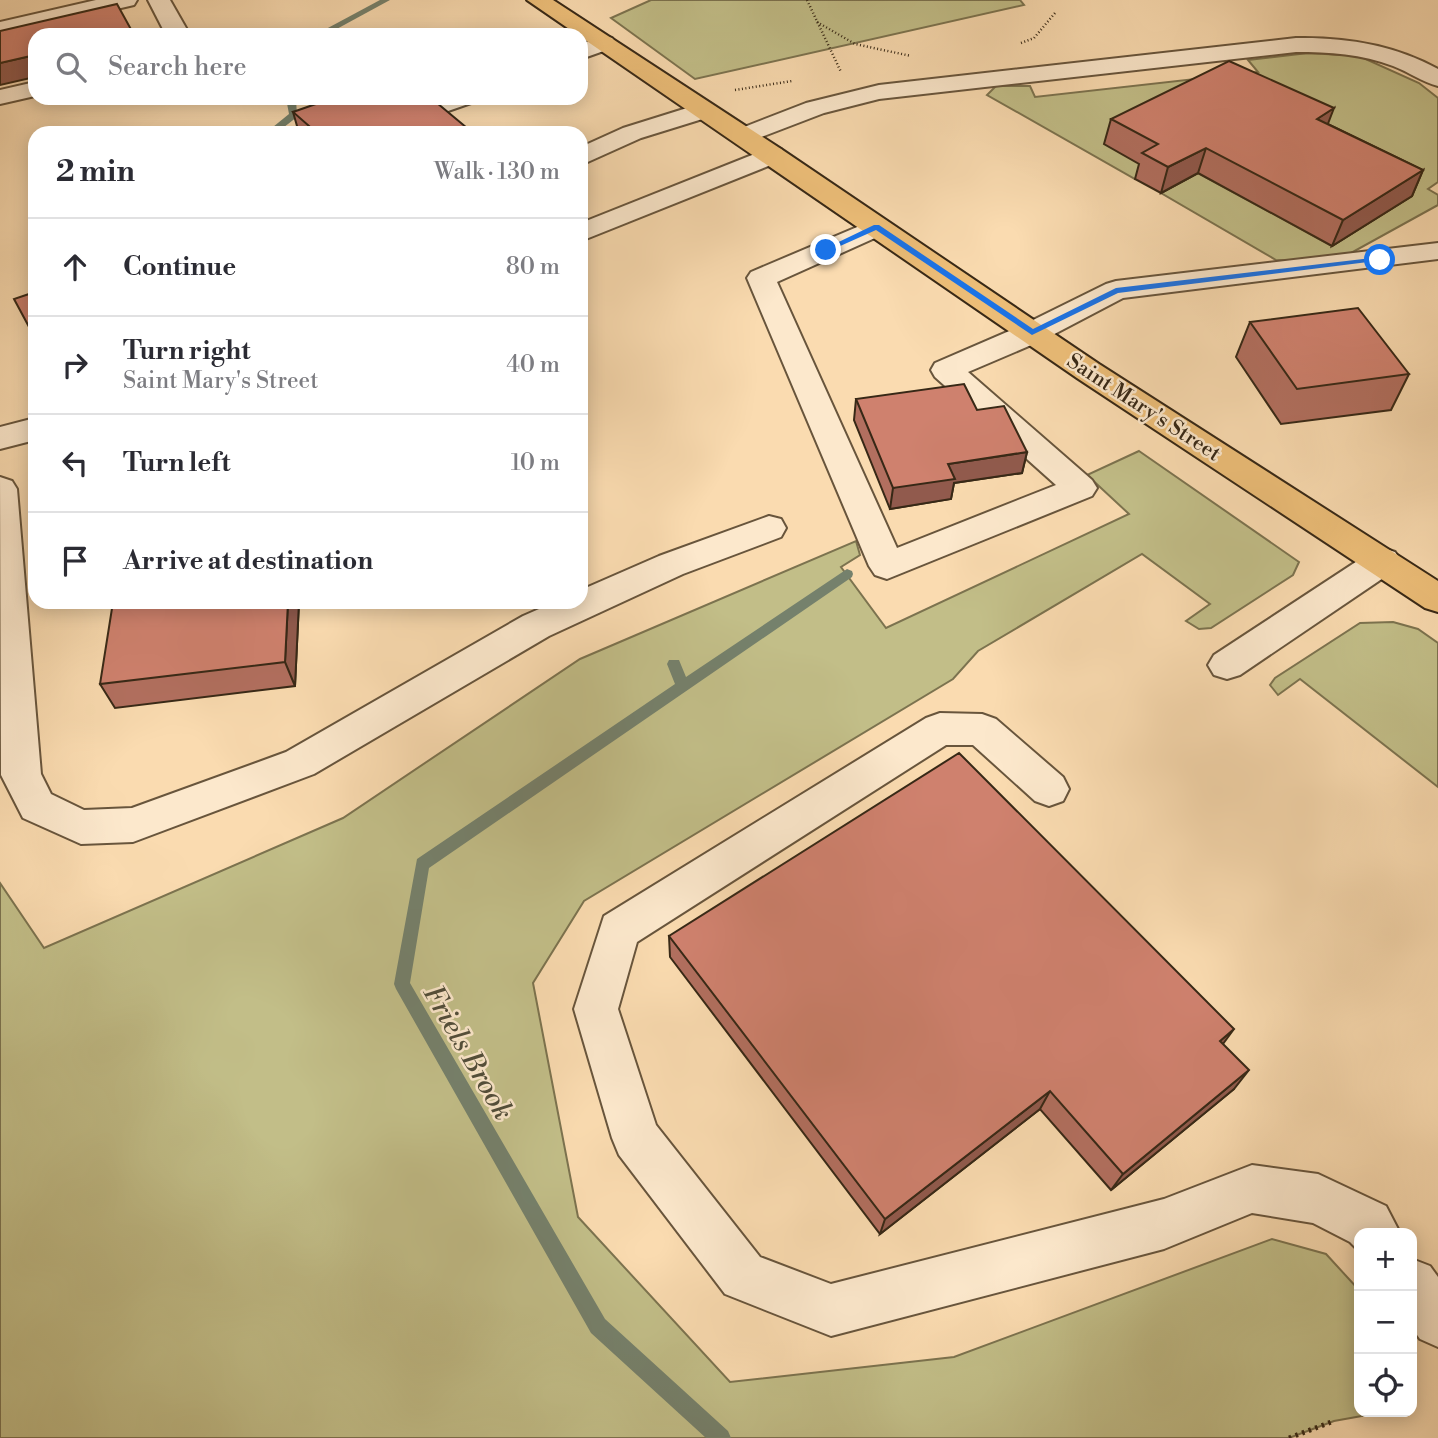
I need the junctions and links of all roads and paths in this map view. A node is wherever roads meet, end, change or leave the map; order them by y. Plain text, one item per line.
1 (126, 0) edge
2 (159, 0) edge
3 (538, 0) edge
4 (807, 0) edge
5 (817, 22) junction
6 (174, 28) edge
7 (570, 28) edge
8 (0, 29) edge
9 (592, 47) edge
10 (914, 57) dead end
11 (842, 73) dead end
12 (1438, 79) edge
13 (28, 91) edge
14 (0, 97) edge
15 (442, 105) edge
16 (703, 111) junction
17 (408, 117) edge
18 (743, 136) junction
19 (588, 154) edge
20 (772, 155) junction
21 (876, 227) junction
22 (588, 230) edge
23 (1346, 237) edge
24 (1438, 251) edge
25 (1380, 260) junction
26 (1032, 333) junction
27 (28, 431) edge
28 (0, 438) edge
29 (0, 489) edge
30 (769, 528) dead end
31 (1383, 561) junction
32 (1438, 599) edge
33 (588, 603) edge
34 (574, 609) edge
35 (1227, 665) dead end
36 (1049, 789) dead end
37 (1371, 1228) edge
38 (1417, 1291) edge
39 (1438, 1321) edge
40 (1334, 1422) dead end
41 (1289, 1438) edge

1 - 8 lane
2 - 6 lane
3 - 7 main road, Saint Mary's Street
4 - 5 path
5 - 10 path
5 - 11 path
9 - 16 main road, Saint Mary's Street
12 - 18 lane
13 - 14 lane
15 - 17 lane
16 - 18 main road, Saint Mary's Street
16 - 19 lane
18 - 20 main road, Saint Mary's Street
20 - 21 main road, Saint Mary's Street
20 - 22 lane
21 - 26 main road, Saint Mary's Street
21 - 26 lane
23 - 25 lane
24 - 25 lane
25 - 26 lane
26 - 31 main road, Saint Mary's Street
27 - 28 lane
29 - 34 lane
30 - 33 lane
31 - 32 main road, Saint Mary's Street
31 - 35 lane
36 - 37 lane
38 - 39 lane
40 - 41 path

